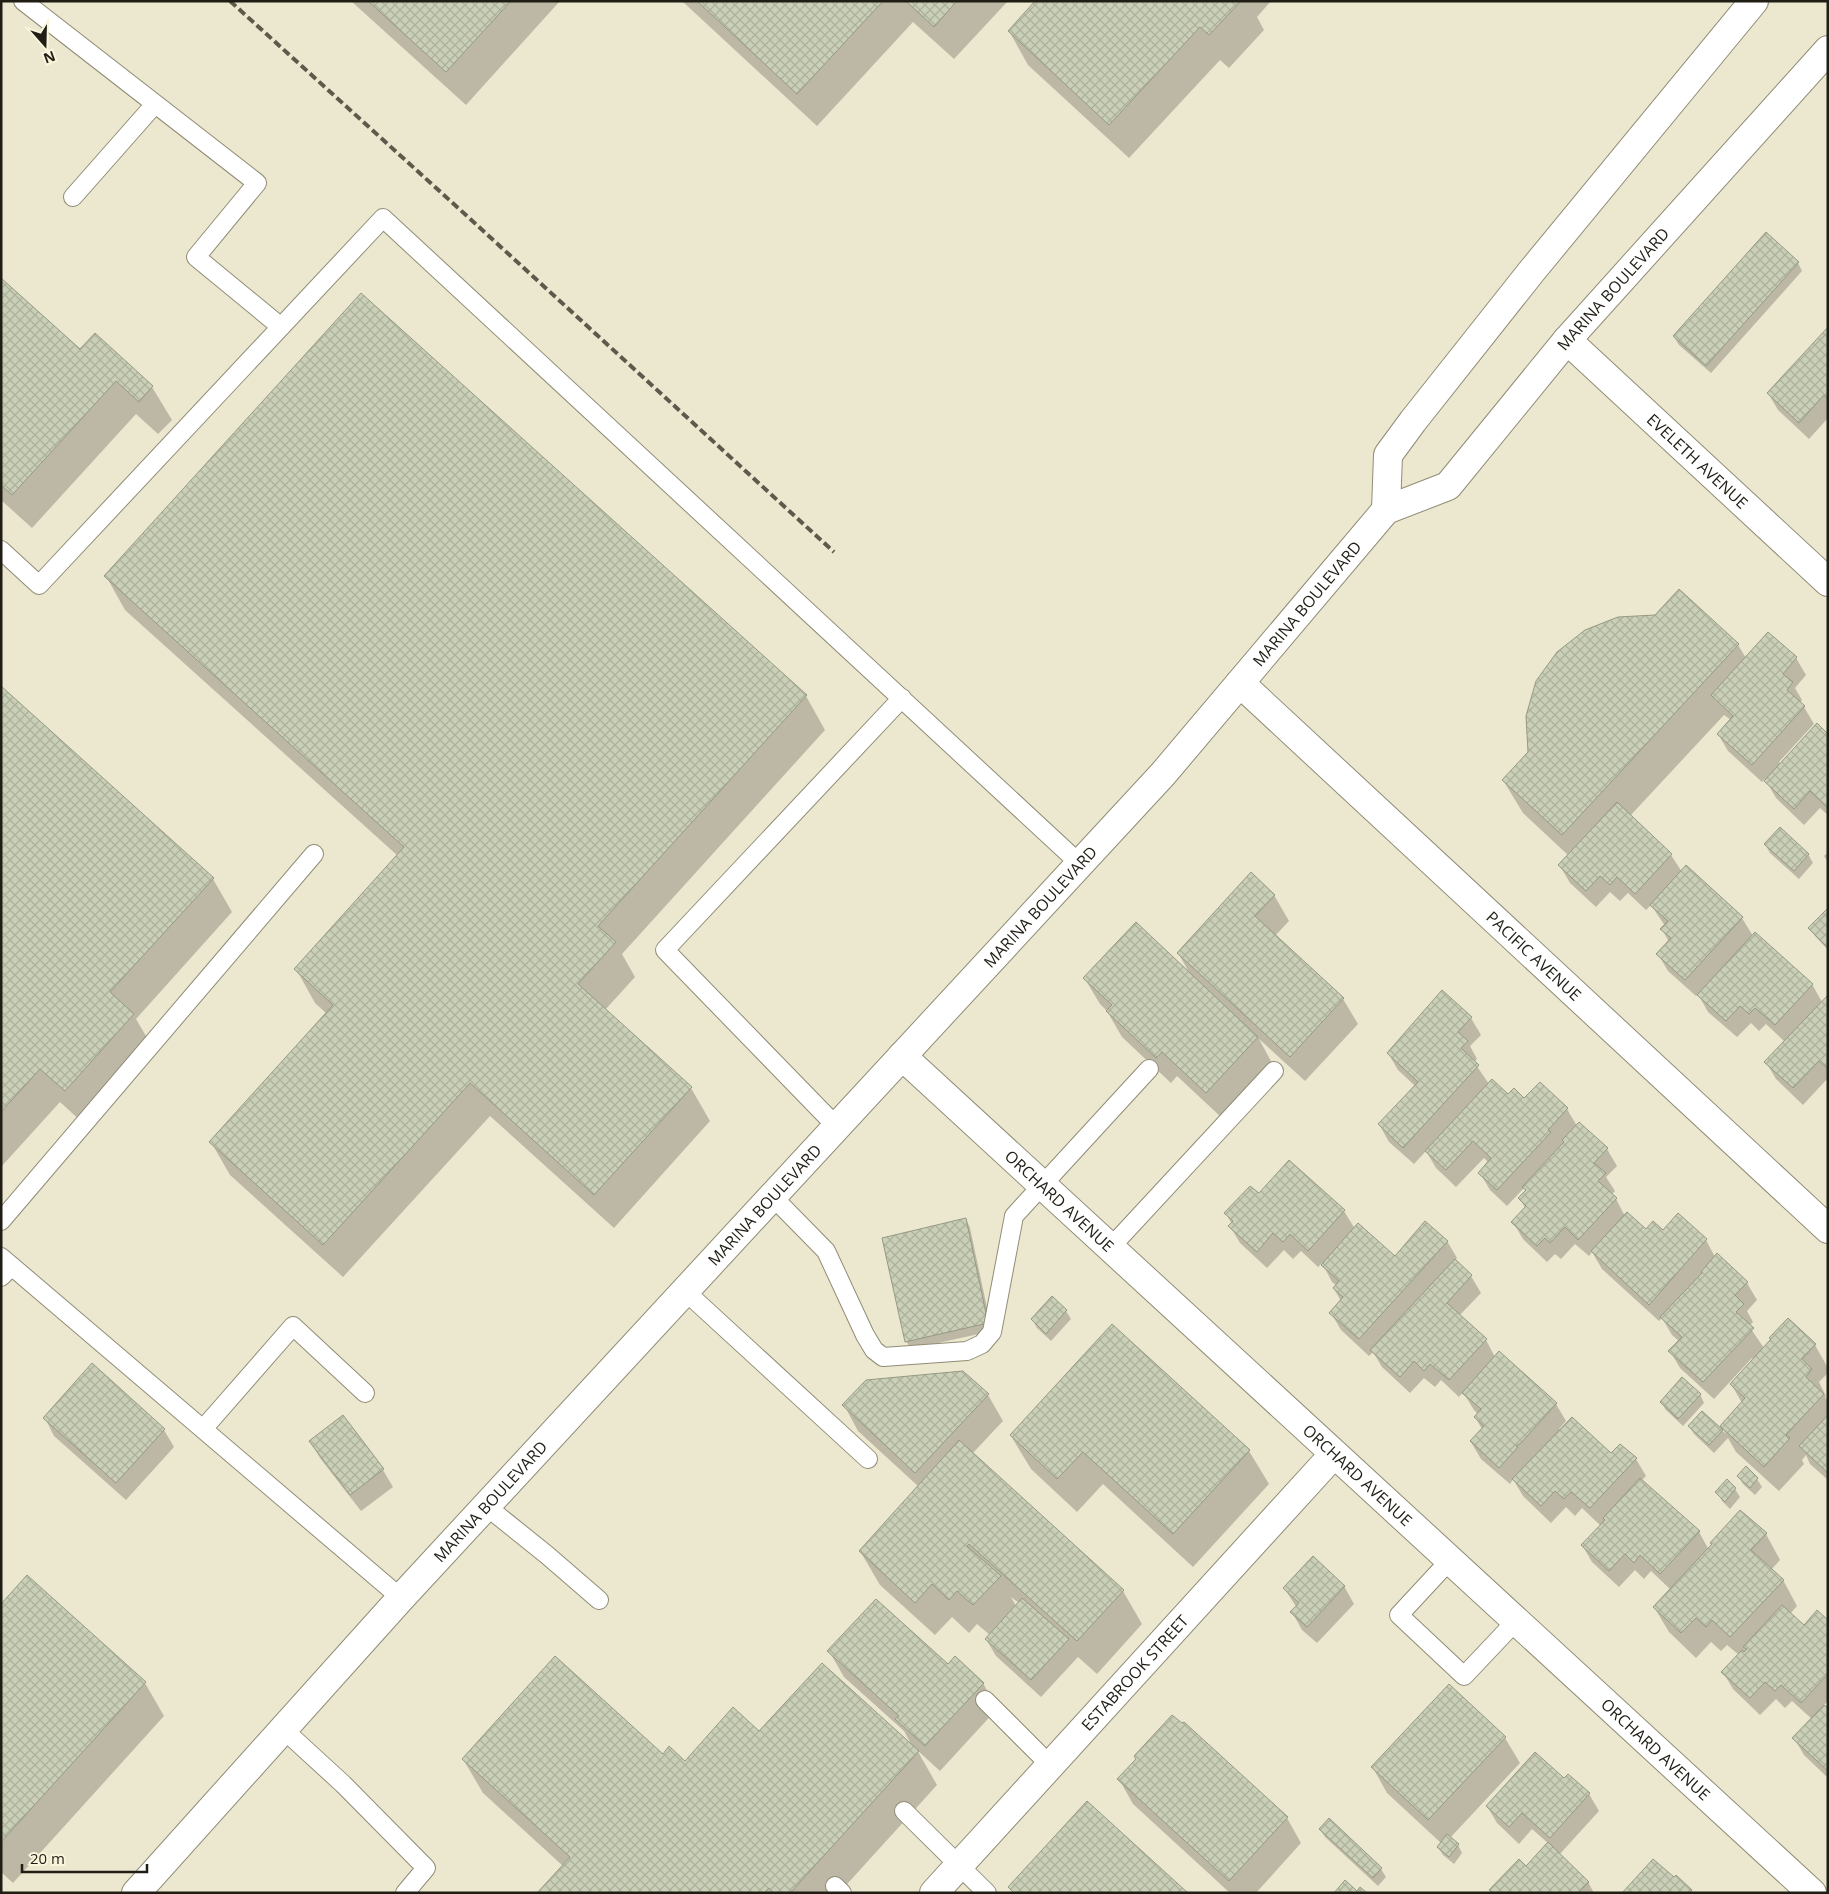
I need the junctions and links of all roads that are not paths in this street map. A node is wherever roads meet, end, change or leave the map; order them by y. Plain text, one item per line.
1 (23, 1) edge
2 (1754, 1) edge
3 (1828, 50) edge
4 (155, 104) junction
5 (73, 197) dead end
6 (281, 327) junction
7 (1567, 340) junction
8 (1386, 510) junction
9 (1, 550) edge
10 (1828, 582) edge
11 (1240, 683) junction
12 (902, 698) junction
13 (314, 854) dead end
14 (1080, 864) junction
15 (902, 1056) junction
16 (1149, 1069) dead end
17 (1274, 1071) dead end
18 (837, 1127) junction
19 (1043, 1186) junction
20 (772, 1196) junction
21 (1, 1222) edge
22 (1828, 1229) edge
23 (1110, 1248) junction
24 (5, 1267) edge
25 (684, 1291) junction
26 (365, 1393) dead end
27 (203, 1429) junction
28 (1334, 1454) junction
29 (868, 1459) dead end
30 (486, 1506) junction
31 (1450, 1560) junction
32 (400, 1598) junction
33 (599, 1600) dead end
34 (1516, 1621) junction
35 (985, 1700) dead end
36 (283, 1729) junction
37 (1050, 1766) junction
38 (904, 1811) dead end
39 (959, 1866) junction
40 (136, 1893) edge
41 (405, 1893) edge
42 (934, 1893) edge
43 (987, 1893) edge
44 (1812, 1893) edge

1 - 4 lane
2 - 8 main road
3 - 7 main road, MARINA BOULEVARD
4 - 5 lane
4 - 6 lane
6 - 9 lane
6 - 12 lane
7 - 8 main road, MARINA BOULEVARD
7 - 10 main road, EVELETH AVENUE
8 - 11 main road, MARINA BOULEVARD
11 - 14 main road, MARINA BOULEVARD
11 - 22 main road, PACIFIC AVENUE
12 - 14 lane
12 - 18 lane
13 - 21 lane
14 - 15 main road, MARINA BOULEVARD
15 - 18 main road, MARINA BOULEVARD
15 - 19 main road, ORCHARD AVENUE
16 - 19 lane
17 - 23 lane
18 - 20 main road, MARINA BOULEVARD
19 - 20 lane
19 - 23 main road, ORCHARD AVENUE
20 - 25 main road, MARINA BOULEVARD
23 - 28 main road, ORCHARD AVENUE
24 - 27 lane
25 - 29 lane
25 - 30 main road, MARINA BOULEVARD
26 - 27 lane
27 - 32 lane
28 - 31 main road, ORCHARD AVENUE
28 - 37 main road, ESTABROOK STREET
30 - 32 main road, MARINA BOULEVARD
30 - 33 lane
31 - 34 main road, ORCHARD AVENUE
31 - 34 lane
32 - 36 main road, MARINA BOULEVARD
34 - 44 main road, ORCHARD AVENUE
35 - 37 lane
36 - 40 main road, MARINA BOULEVARD
36 - 41 lane
37 - 39 main road, ESTABROOK STREET
38 - 39 lane
39 - 42 main road, ESTABROOK STREET
39 - 43 lane

